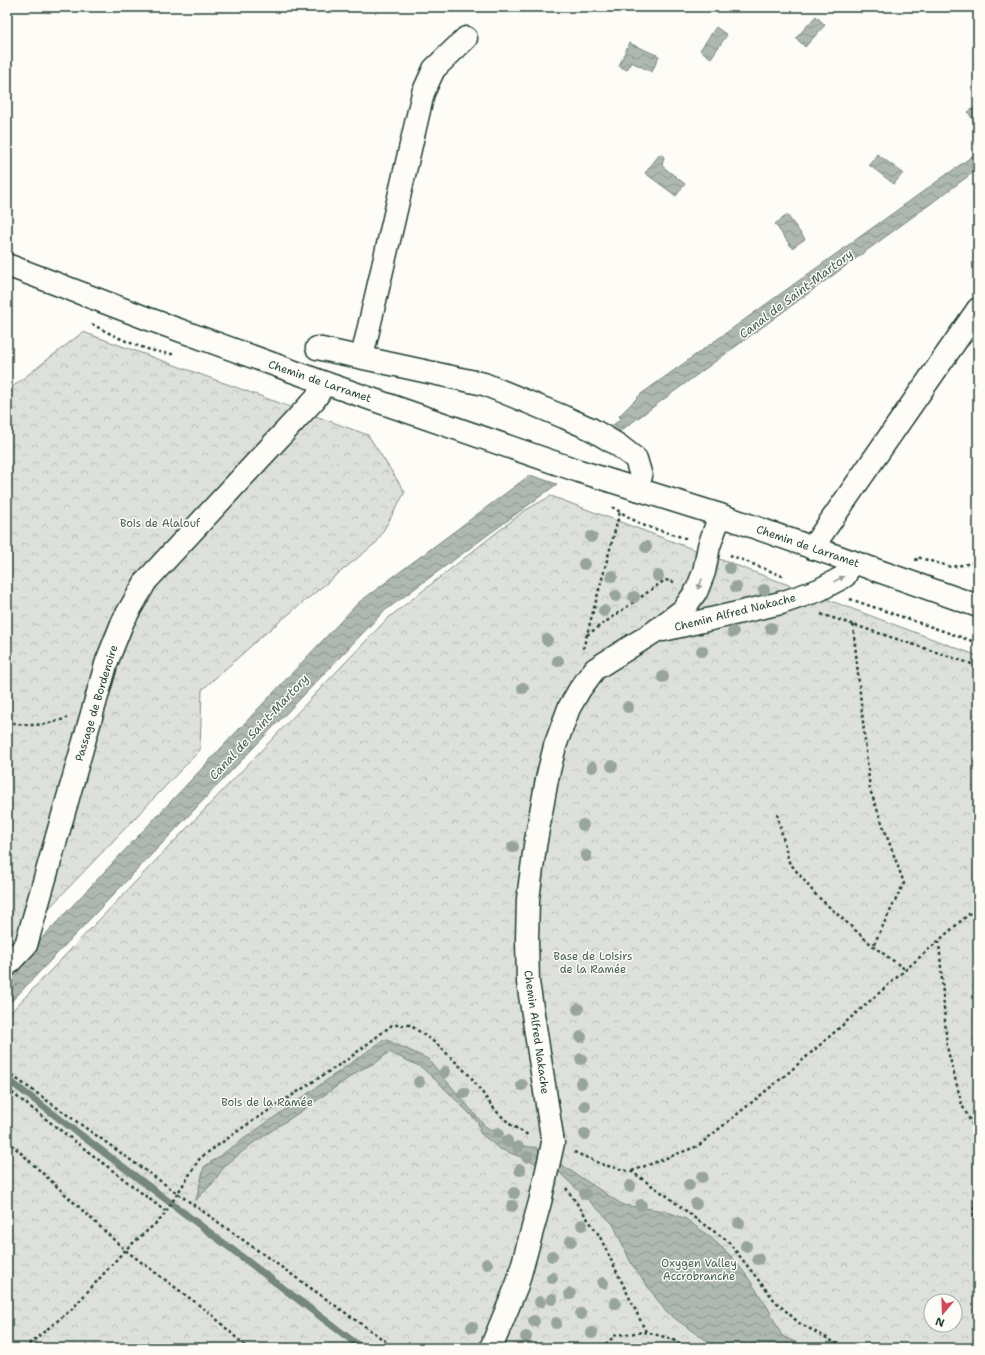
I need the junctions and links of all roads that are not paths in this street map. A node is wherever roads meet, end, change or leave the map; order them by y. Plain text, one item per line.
1 (466, 38) dead end
2 (7, 265) edge
3 (978, 309) edge
4 (317, 348) dead end
5 (362, 357) junction
6 (325, 383) junction
7 (636, 489) junction
8 (720, 516) junction
9 (812, 548) junction
10 (851, 562) junction
11 (978, 606) edge
12 (654, 632) junction
13 (7, 965) edge
14 (491, 1348) edge

1 - 5 street
2 - 6 street, Chemin de Larramet
3 - 9 street
4 - 5 street
5 - 7 street
6 - 7 street, Chemin de Larramet
6 - 13 street, Passage de Bordenoire
7 - 8 street, Chemin de Larramet
8 - 9 street, Chemin de Larramet
8 -> 12 street, Chemin Alfred Nakache
9 - 10 street, Chemin de Larramet
10 - 11 street, Chemin de Larramet
12 -> 10 street, Chemin Alfred Nakache
12 - 14 street, Chemin Alfred Nakache

